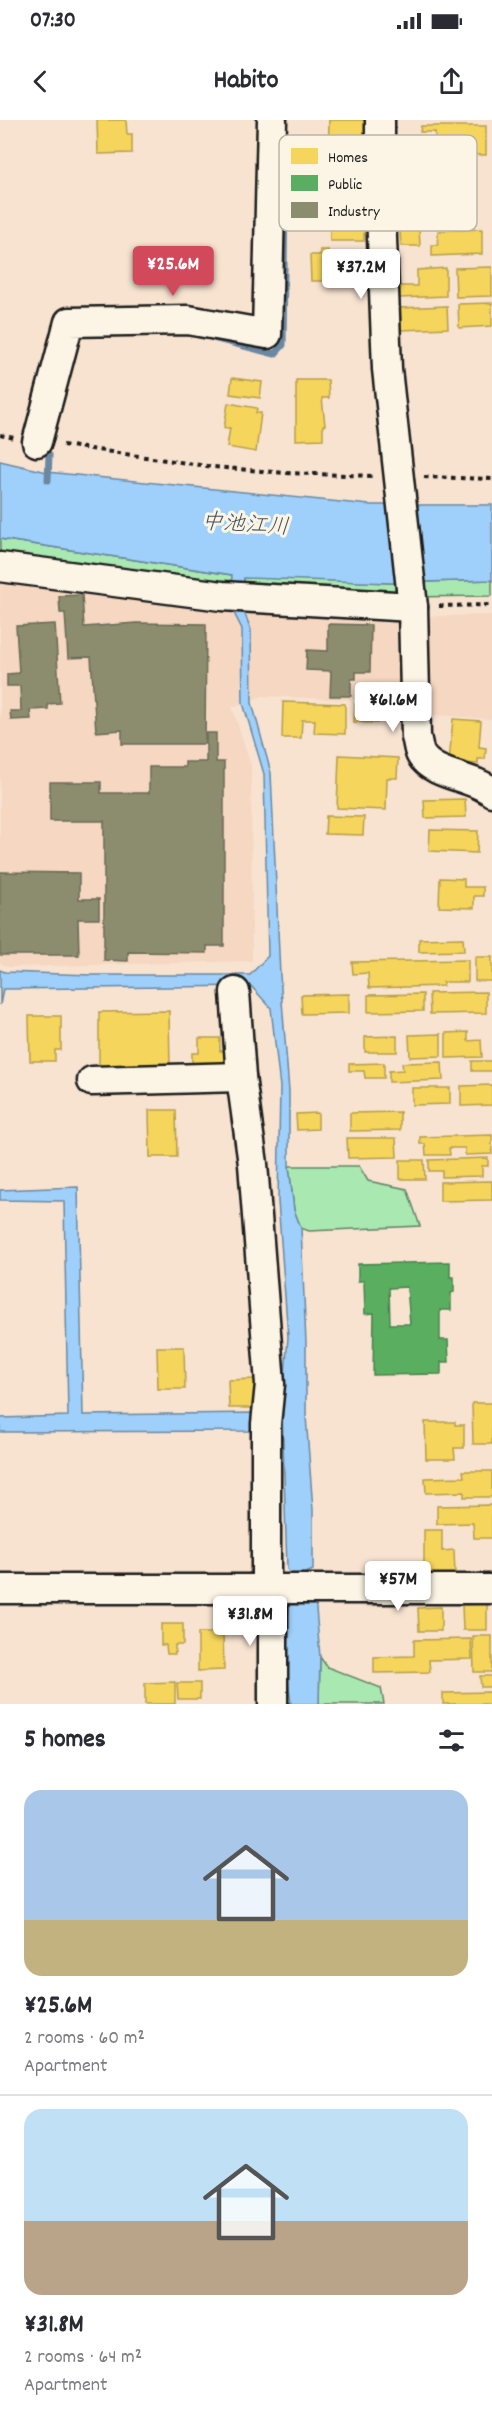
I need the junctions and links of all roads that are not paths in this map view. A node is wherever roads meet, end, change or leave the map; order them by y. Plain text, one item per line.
1 (272, 120) edge
2 (279, 172) edge
3 (279, 208) edge
4 (382, 231) edge
5 (37, 442) road end
6 (0, 567) edge
7 (413, 607) junction
8 (492, 792) edge
9 (235, 992) dead end
10 (241, 1077) junction
11 (92, 1081) dead end
12 (0, 1589) edge
13 (283, 1589) junction
14 (492, 1589) edge
15 (273, 1704) edge

1 - 2 street
3 - 5 street
4 - 7 street
6 - 7 street
7 - 8 street
9 - 10 street
10 - 11 street
10 - 13 street
12 - 13 street
13 - 14 street
13 - 15 street

